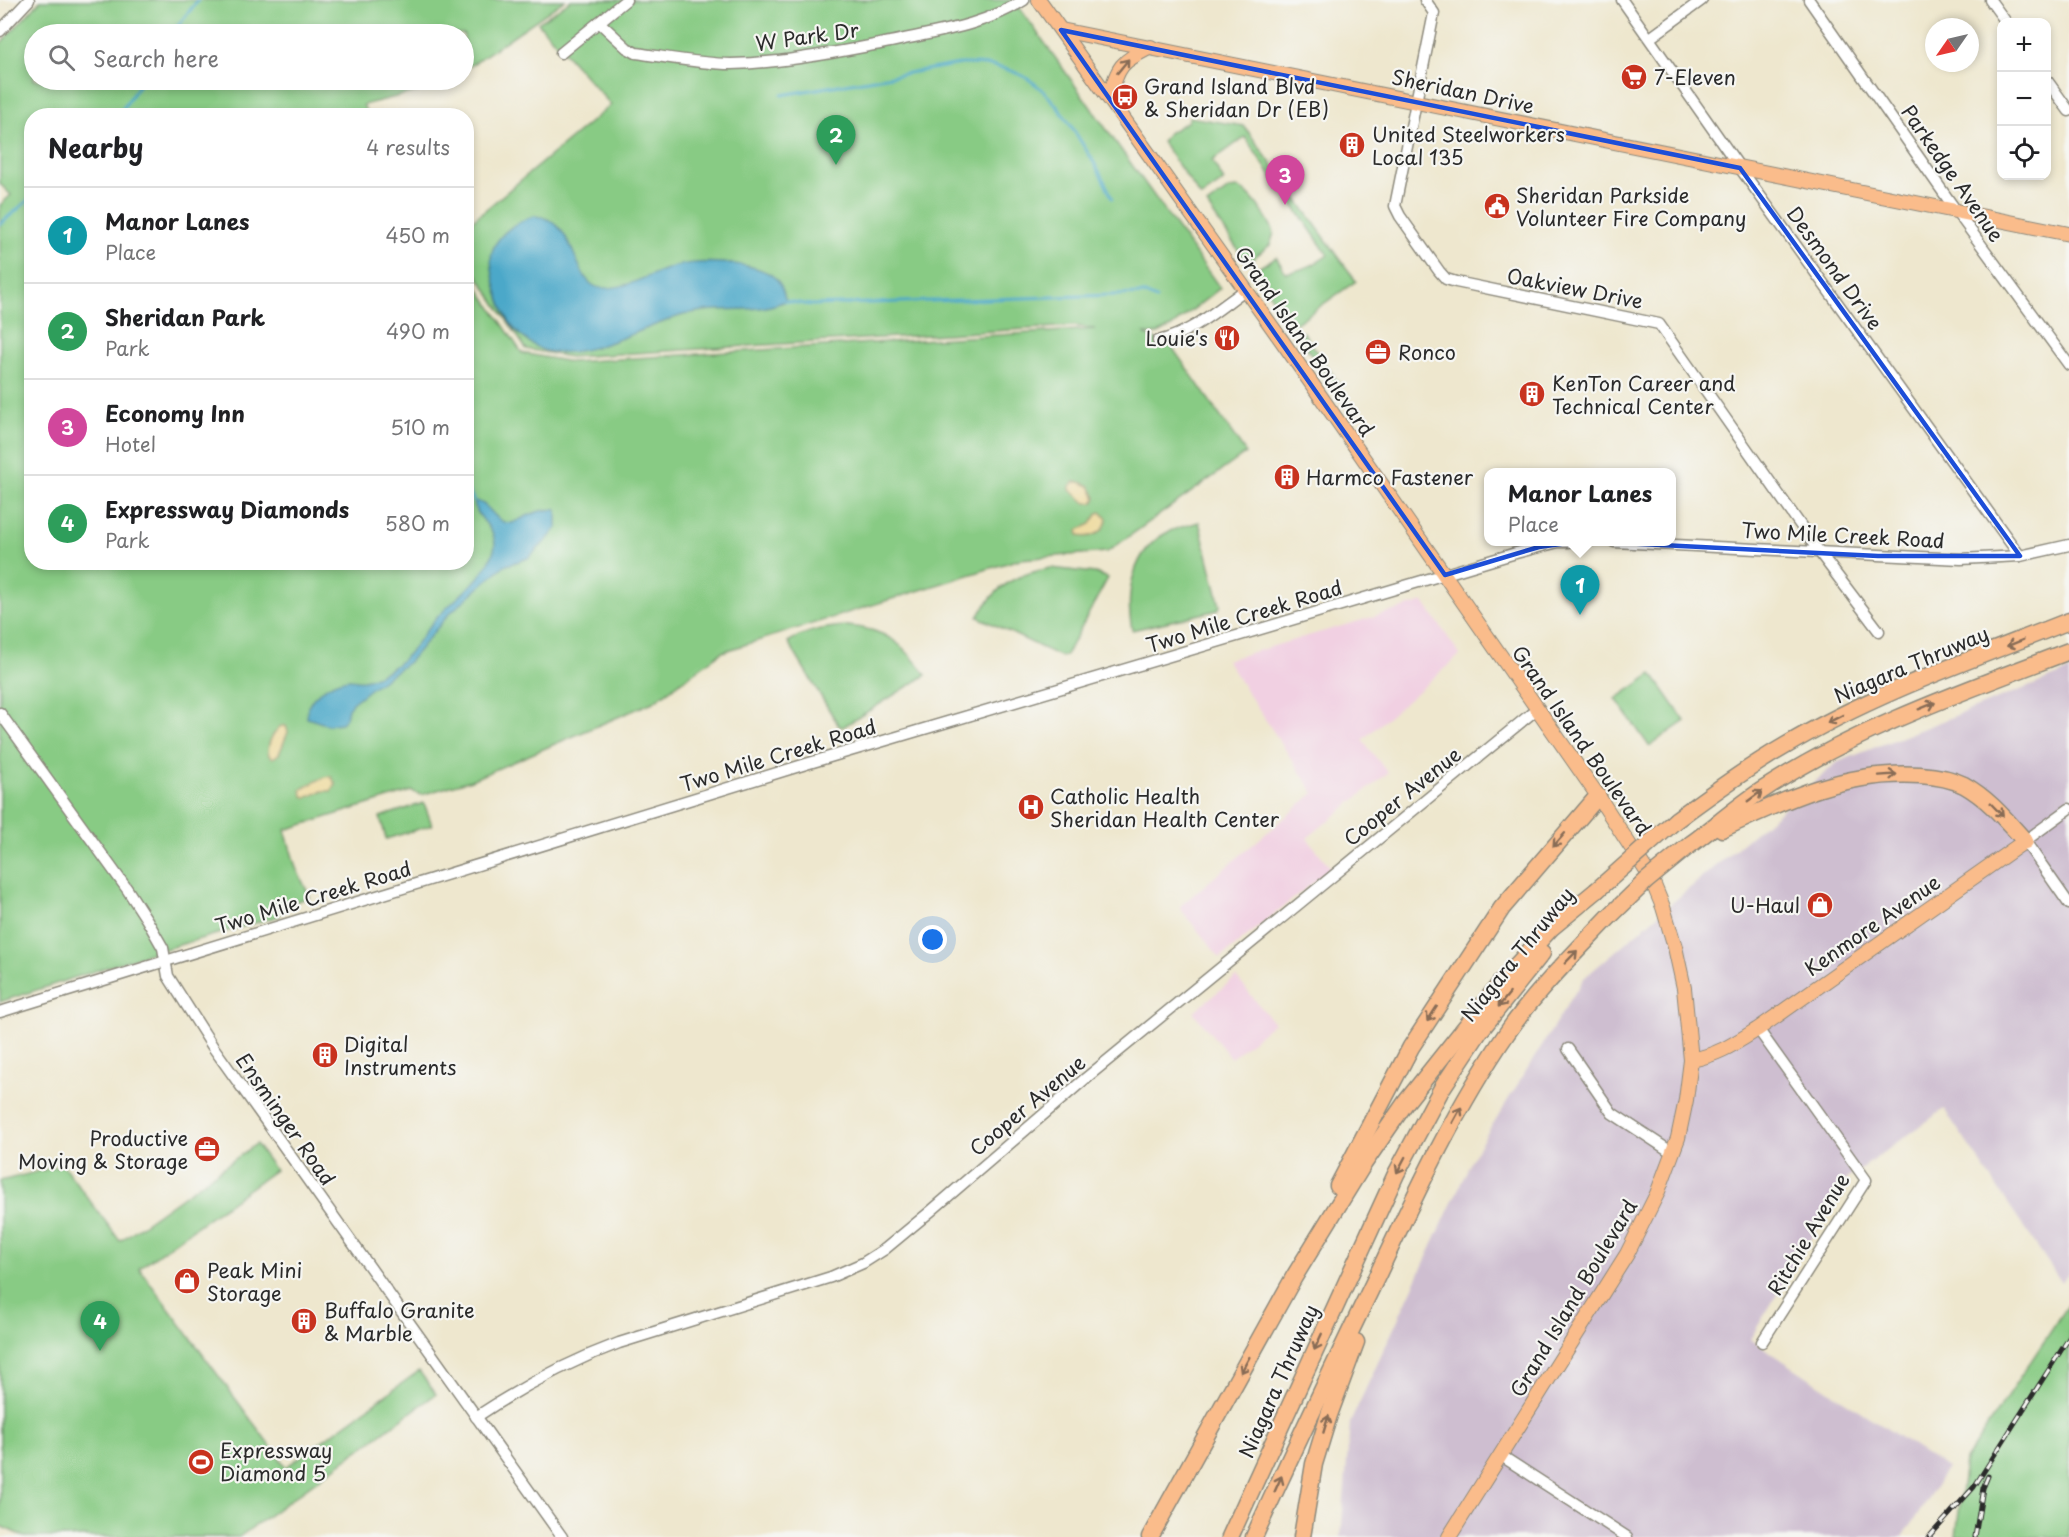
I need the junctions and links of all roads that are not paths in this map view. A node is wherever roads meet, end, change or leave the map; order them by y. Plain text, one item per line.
1 (30, 0) edge
2 (626, 0) edge
3 (1024, 0) edge
4 (1039, 0) edge
5 (1425, 0) edge
6 (1622, 0) edge
7 (1702, 0) edge
8 (1809, 0) edge
9 (1990, 0) edge
10 (2003, 18) edge
11 (599, 22) junction
12 (2, 26) edge
13 (1061, 30) junction
14 (1650, 38) junction
15 (1151, 47) junction
16 (561, 52) dead end
17 (2051, 86) edge
18 (1109, 98) junction
19 (1417, 102) junction
20 (2069, 111) edge
21 (1740, 168) junction
22 (1958, 212) junction
23 (2069, 234) edge
24 (1245, 290) junction
25 (1158, 341) dead end
26 (2069, 365) edge
27 (1676, 545) edge
28 (2069, 545) edge
29 (1543, 546) edge
30 (1820, 553) junction
31 (2020, 556) junction
32 (1445, 575) junction
33 (2069, 621) edge
34 (1879, 631) dead end
35 (2069, 651) edge
36 (1537, 709) junction
37 (0, 713) edge
38 (1598, 796) junction
39 (2069, 809) edge
40 (2025, 841) junction
41 (1691, 844) junction
42 (1596, 891) junction
43 (2069, 904) edge
44 (164, 961) junction
45 (0, 1012) edge
46 (1758, 1029) junction
47 (1568, 1049) dead end
48 (1691, 1060) junction
49 (1673, 1153) junction
50 (1393, 1242) junction
51 (1294, 1277) junction
52 (1762, 1342) dead end
53 (476, 1417) junction
54 (1500, 1455) junction
55 (1311, 1480) junction
56 (1166, 1511) junction
57 (562, 1537) edge
58 (1150, 1537) edge
59 (1155, 1537) edge
60 (1230, 1537) edge
61 (1254, 1537) edge
62 (1302, 1537) edge
63 (1312, 1537) edge
64 (1449, 1537) edge
65 (1627, 1537) edge

1 - 12 street
2 - 11 street
3 - 11 street, W Park Dr
4 - 13 main road
5 - 19 street, Oakview Drive
6 - 14 street, Desmond Drive
7 - 14 street
8 - 22 street, Parkedge Avenue
9 - 10 street
11 - 16 street
13 - 15 main road, Sheridan Drive
13 - 18 main road, Grand Island Boulevard
14 - 21 street, Desmond Drive
18 -> 15 main road
15 - 19 main road, Sheridan Drive
17 - 20 street
18 - 24 main road, Grand Island Boulevard
19 - 21 main road, Sheridan Drive
19 - 30 street, Oakview Drive
21 - 22 main road, Sheridan Drive
21 - 31 street, Desmond Drive
22 - 23 main road, Sheridan Drive
22 - 26 street, Parkedge Avenue
24 - 25 street
24 - 32 main road, Grand Island Boulevard
27 - 30 street, Two Mile Creek Road
28 - 31 street, Two Mile Creek Road
29 - 32 street, Two Mile Creek Road
30 - 31 street, Two Mile Creek Road
30 - 34 street, Oakview Drive
32 - 36 main road, Grand Island Boulevard
32 - 44 street, Two Mile Creek Road
33 -> 42 highway, Niagara Thruway, bridge
41 -> 35 highway
36 - 38 main road, Grand Island Boulevard
36 - 53 street, Cooper Avenue
37 - 44 street, Ensminger Road
38 - 48 main road, Grand Island Boulevard
38 -> 51 highway
39 - 40 street, Kenmore Avenue
41 -> 40 highway
40 - 43 street
40 - 46 main road, Kenmore Avenue
50 -> 41 highway, bridge
42 - 51 highway
42 -> 60 highway, Niagara Thruway
44 - 45 street, Two Mile Creek Road
44 - 53 street, Ensminger Road
46 - 48 main road, Kenmore Avenue
46 - 52 street, Ritchie Avenue
47 - 49 street
48 - 49 main road, Grand Island Boulevard
49 - 54 main road, Grand Island Boulevard
55 -> 50 highway
61 -> 50 highway
51 -> 56 highway
53 - 57 street, Ensminger Road
54 - 64 main road, Grand Island Boulevard
54 - 65 street
55 - 62 highway
55 - 63 highway
56 - 58 highway
56 - 59 highway

